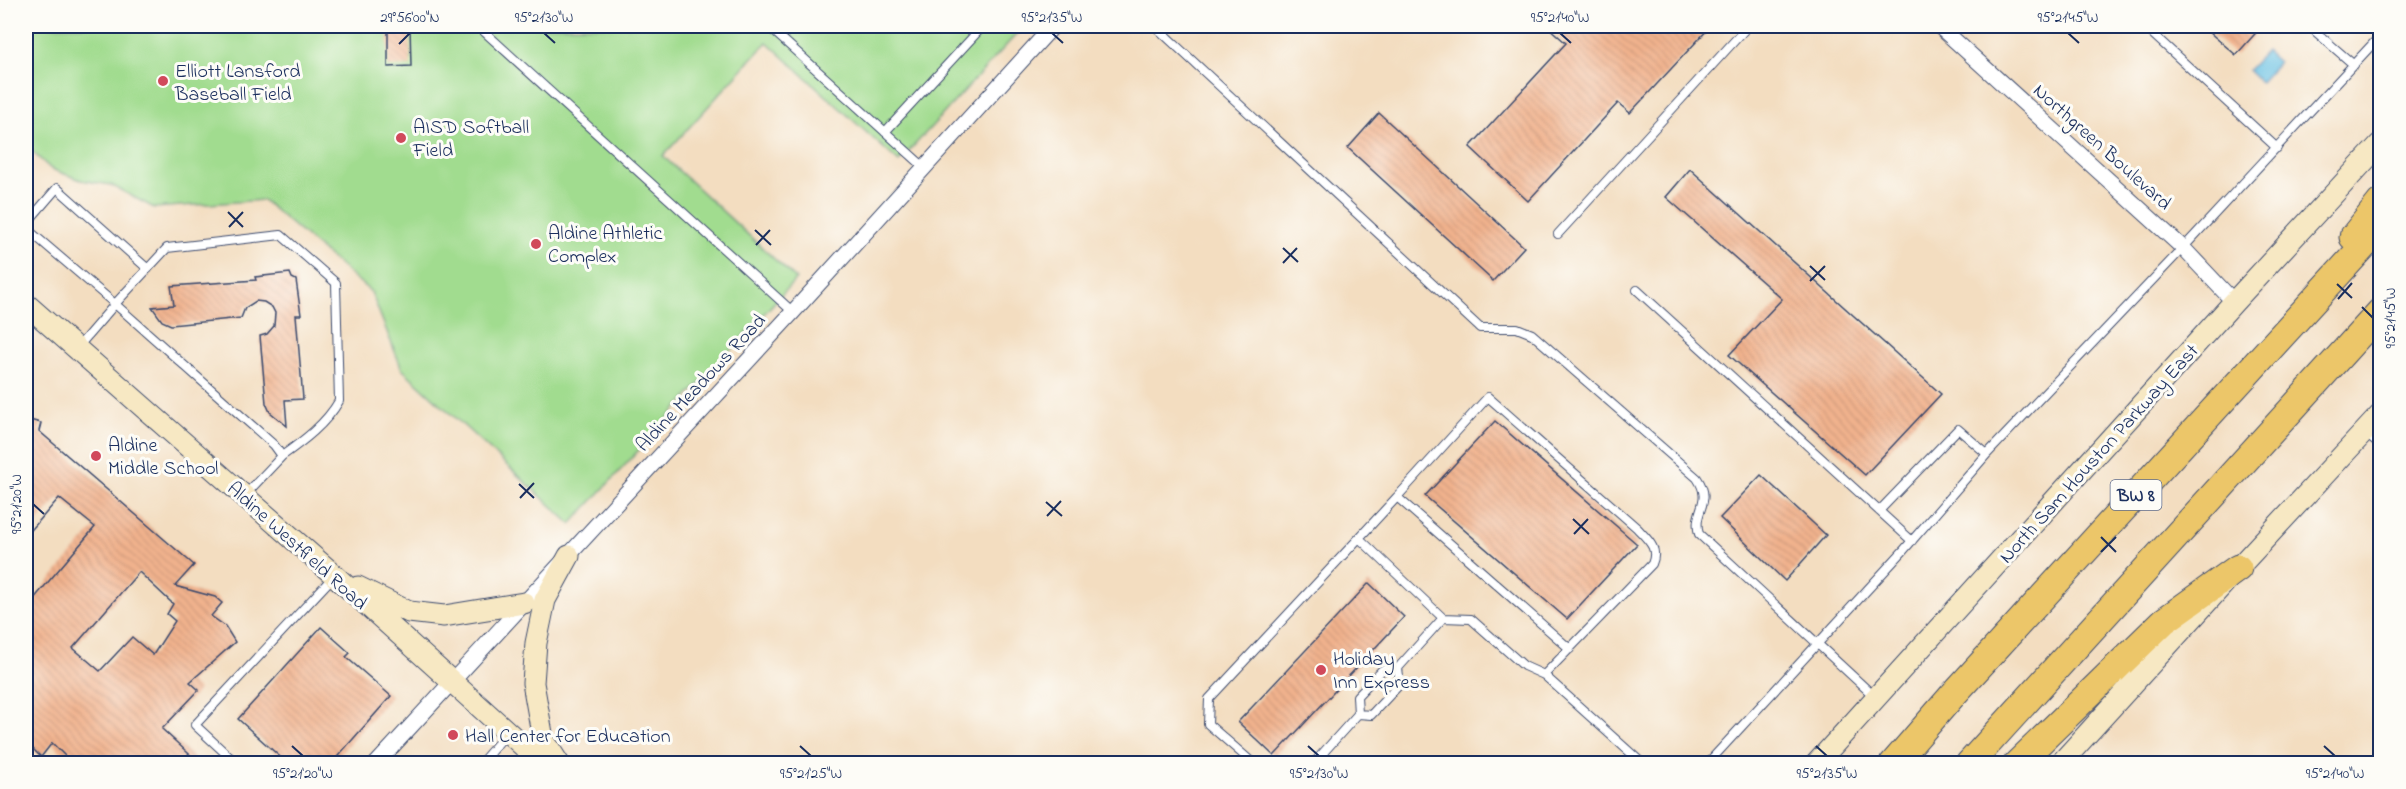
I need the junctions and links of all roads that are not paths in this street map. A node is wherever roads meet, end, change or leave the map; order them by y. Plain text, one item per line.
1 (478, 26) edge
2 (768, 26) edge
3 (983, 26) edge
4 (1053, 26) edge
5 (1155, 26) edge
6 (1748, 26) edge
7 (1939, 26) edge
8 (2144, 26) edge
9 (2309, 26) edge
10 (2380, 36) edge
11 (2354, 65) junction
12 (885, 132) junction
13 (2380, 144) edge
14 (2277, 148) junction
15 (924, 167) junction
16 (2380, 203) edge
17 (26, 226) edge
18 (2380, 228) edge
19 (1558, 234) dead end
20 (2183, 248) junction
21 (148, 269) junction
22 (1637, 290) dead end
23 (2234, 302) junction
24 (115, 304) junction
25 (28, 311) edge
26 (793, 312) junction
27 (2380, 312) edge
28 (76, 348) junction
29 (2376, 429) edge
30 (2192, 434) junction
31 (1987, 454) junction
32 (282, 456) junction
33 (244, 496) junction
34 (1397, 497) junction
35 (1879, 511) junction
36 (1359, 538) junction
37 (1912, 541) junction
38 (569, 556) junction
39 (2238, 568) junction
40 (334, 575) junction
41 (524, 603) junction
42 (1443, 618) junction
43 (1817, 644) junction
44 (1570, 649) junction
45 (1398, 668) junction
46 (1544, 675) junction
47 (450, 681) junction
48 (1876, 698) junction
49 (1358, 714) junction
50 (508, 732) junction
51 (237, 764) edge
52 (376, 764) edge
53 (480, 764) edge
54 (543, 764) edge
55 (559, 764) edge
56 (1254, 764) edge
57 (1313, 764) edge
58 (1643, 764) edge
59 (1707, 764) edge
60 (1816, 764) edge
61 (1893, 764) edge
62 (1969, 764) edge
63 (2017, 764) edge
64 (2060, 764) edge

1 - 26 lane
2 - 12 lane
3 - 12 lane
4 - 15 street, Aldine Meadows Road
5 - 43 lane
6 - 19 lane
7 - 20 street, Northgreen Boulevard
8 - 14 lane
9 - 11 lane
10 - 11 lane
11 - 14 lane
12 - 15 lane
13 - 23 main road, North Sam Houston Parkway East
14 - 20 lane
15 - 26 street, Aldine Meadows Road
16 - 30 highway
17 - 21 lane
17 - 24 lane
18 - 30 highway, BW 8
20 - 23 street, Northgreen Boulevard
20 - 31 lane
21 - 24 lane
21 - 32 lane
22 - 35 lane
23 - 48 main road, North Sam Houston Parkway East
24 - 28 lane
24 - 32 lane
25 - 28 main road, Aldine Westfield Road
26 - 38 street, Aldine Meadows Road
27 - 62 highway, BW 8
28 - 33 main road, Aldine Westfield Road
29 - 39 main road
30 - 61 highway, BW 8
31 - 35 lane
31 - 37 lane
32 - 33 lane
33 - 40 main road, Aldine Westfield Road
34 - 36 lane
34 - 44 lane
34 - 44 lane
35 - 37 lane
36 - 42 lane
36 - 56 lane
37 - 43 lane
38 - 41 street, Aldine Meadows Road
38 - 55 main road
39 - 63 highway
39 - 64 main road
40 - 41 main road
40 - 47 main road, Aldine Westfield Road
40 - 51 lane
41 - 47 street, Aldine Meadows Road
42 - 45 lane
42 - 46 lane
43 - 48 lane
43 - 59 lane
44 - 46 lane
45 - 49 lane
45 - 49 lane
46 - 58 lane
47 - 50 main road, Aldine Westfield Road
47 - 52 street, Aldine Meadows Road
48 - 60 main road, North Sam Houston Parkway East
49 - 57 lane
50 - 53 lane
50 - 54 main road, Aldine Westfield Road

